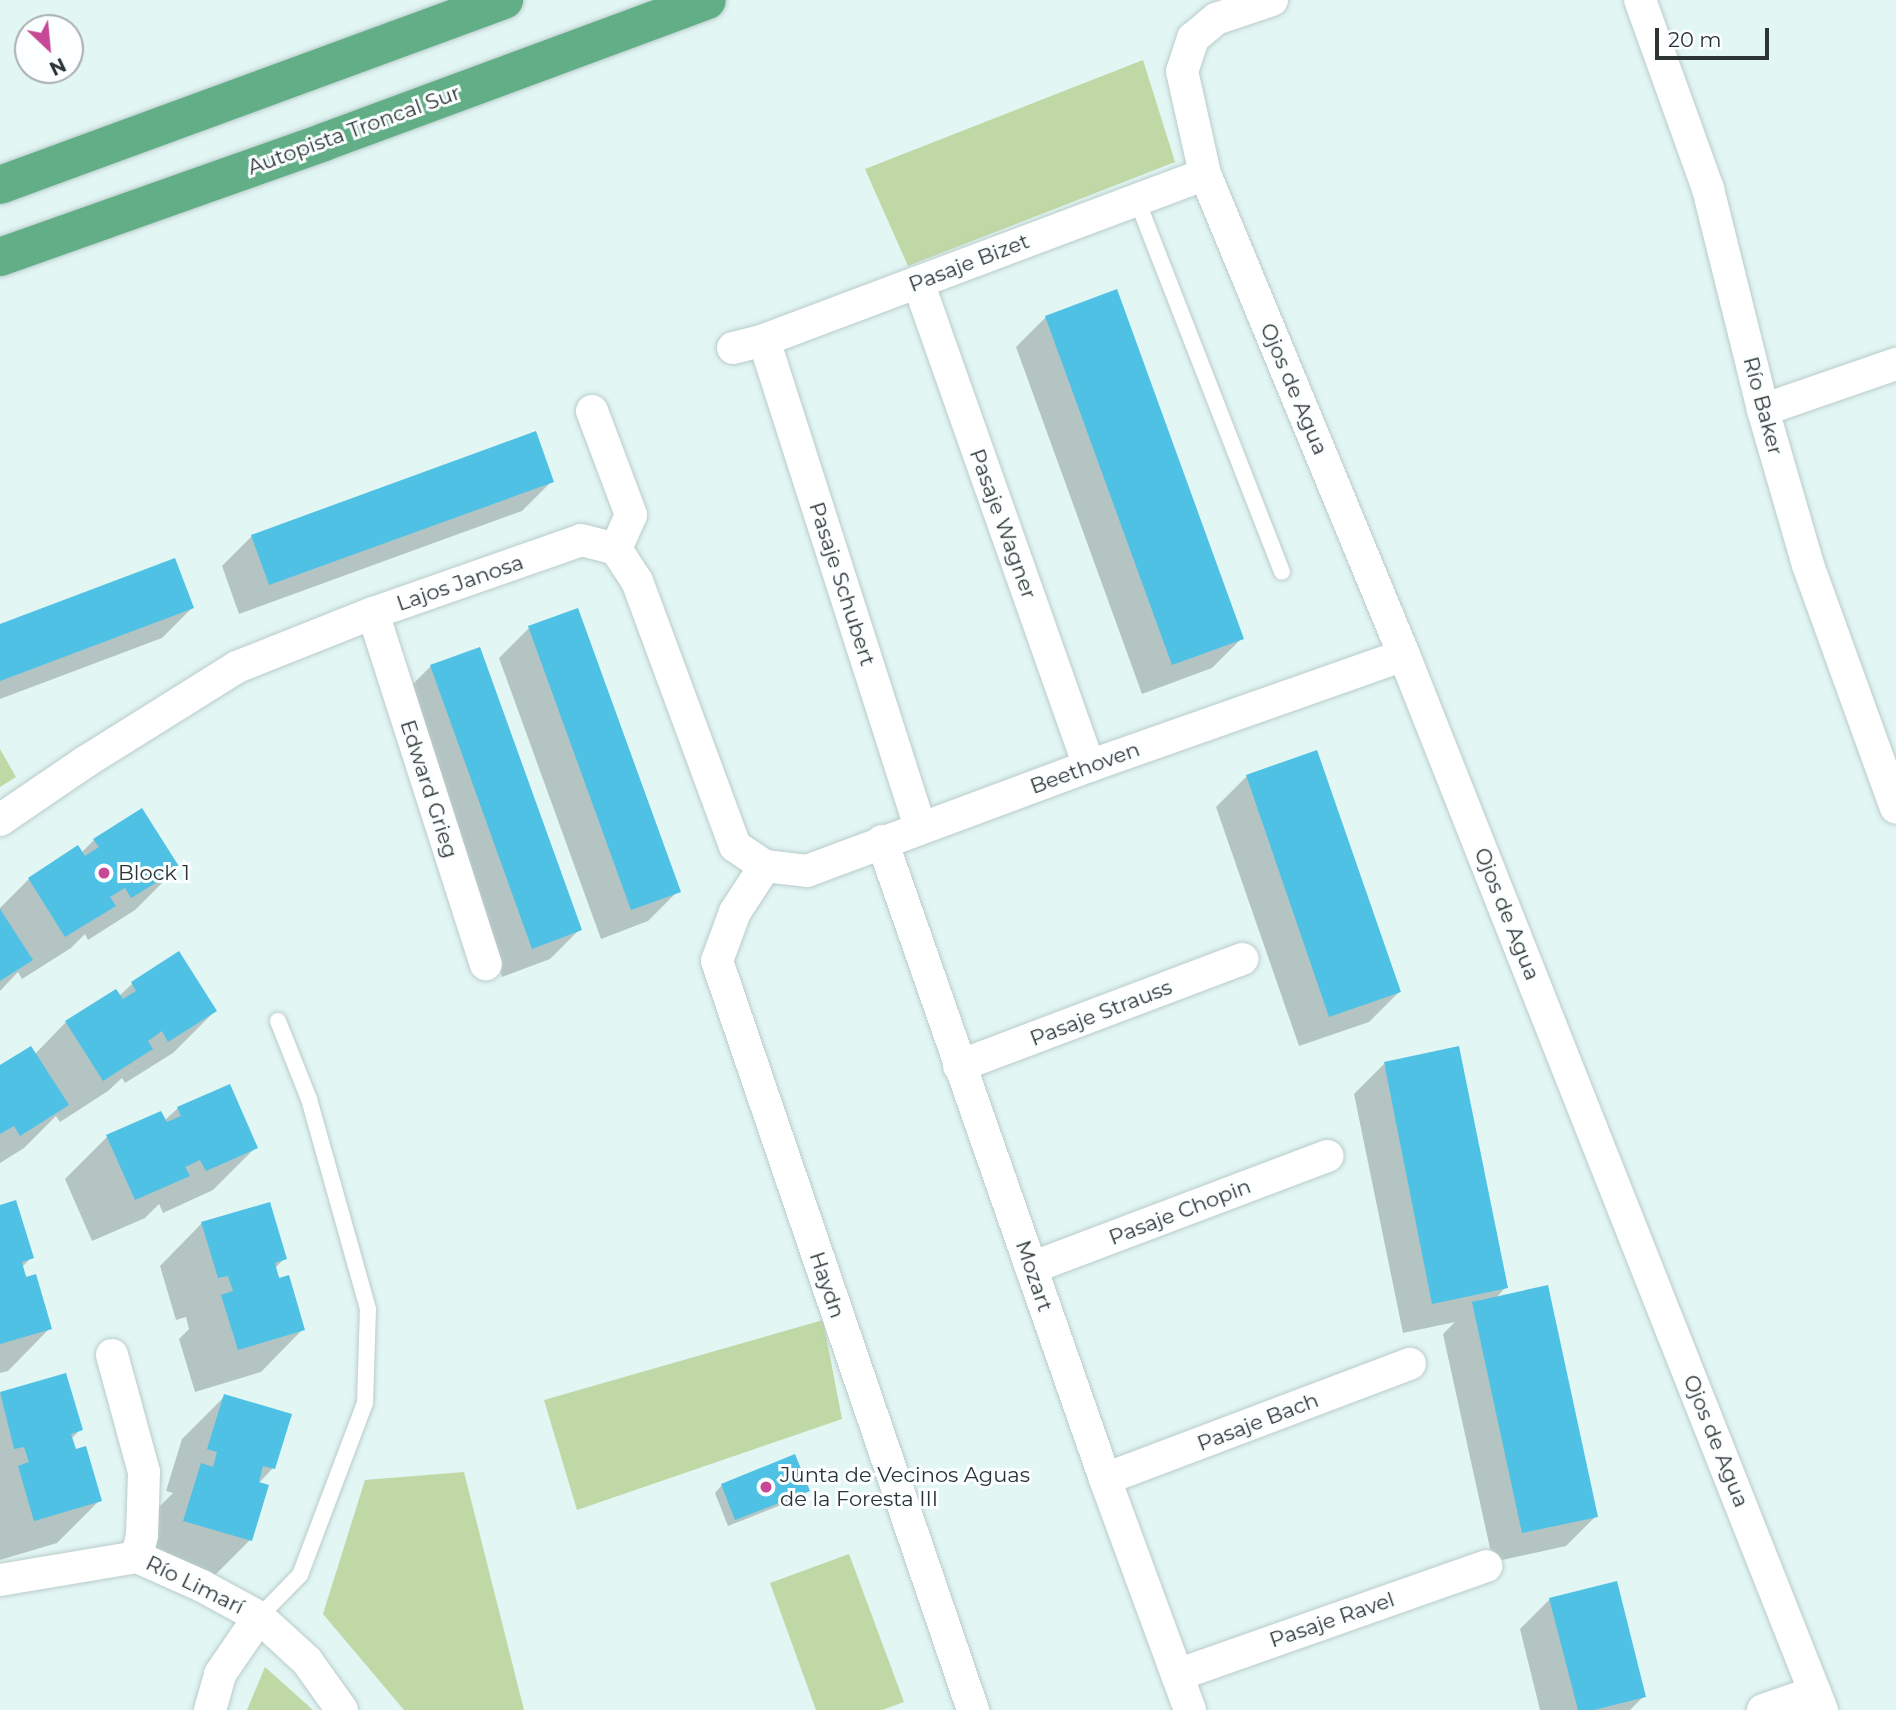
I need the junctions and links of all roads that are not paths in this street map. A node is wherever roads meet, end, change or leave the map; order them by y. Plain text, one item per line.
1 (504, 0) edge
2 (706, 0) edge
3 (1272, 0) edge
4 (1640, 0) edge
5 (1205, 174) junction
6 (0, 185) edge
7 (1137, 200) junction
8 (0, 257) edge
9 (918, 282) junction
10 (764, 340) junction
11 (733, 348) dead end
12 (1896, 364) edge
13 (1763, 410) junction
14 (592, 411) dead end
15 (616, 549) junction
16 (1282, 572) dead end
17 (373, 613) junction
18 (1404, 655) junction
19 (1089, 766) junction
20 (1896, 808) edge
21 (0, 820) edge
22 (920, 827) junction
23 (882, 841) junction
24 (765, 866) junction
25 (1242, 959) dead end
26 (486, 964) dead end
27 (278, 1021) dead end
28 (959, 1066) junction
29 (1328, 1156) dead end
30 (1031, 1268) junction
31 (112, 1355) dead end
32 (1410, 1364) dead end
33 (1105, 1479) junction
34 (137, 1557) junction
35 (1486, 1566) dead end
36 (3, 1579) edge
37 (259, 1617) junction
38 (1177, 1675) junction
39 (1819, 1701) edge
40 (210, 1710) edge
41 (342, 1710) edge
42 (973, 1710) edge
43 (1190, 1710) edge
44 (1763, 1710) edge

1 - 6 highway
2 - 8 highway, Autopista Troncal Sur
3 - 5 street, Ojos de Agua
4 - 13 street, Río Baker
5 - 7 street, Pasaje Bizet
5 - 18 street, Ojos de Agua
7 - 9 street, Pasaje Bizet
7 - 16 lane
9 - 10 street, Pasaje Bizet
9 - 19 street, Pasaje Wagner
10 - 11 street, Pasaje Bizet
10 - 22 street, Pasaje Schubert
12 - 13 street
13 - 20 street, Río Baker
14 - 15 street
15 - 17 street, Lajos Janosa
15 - 24 street
17 - 21 street, Lajos Janosa
17 - 26 street, Edward Grieg
18 - 19 street, Beethoven
18 - 39 street, Ojos de Agua
19 - 22 street, Beethoven
22 - 23 street, Beethoven
23 - 24 street, Beethoven
23 - 28 street, Mozart
24 - 42 street, Haydn
25 - 28 street, Pasaje Strauss
27 - 37 lane
28 - 30 street, Mozart
29 - 30 street, Pasaje Chopin
30 - 33 street, Mozart
31 - 34 street
32 - 33 street, Pasaje Bach
33 - 38 street, Mozart
34 - 36 street, Río Limarí
34 - 37 street, Río Limarí
35 - 38 street, Pasaje Ravel
37 - 40 street
37 - 41 street, Río Limarí
38 - 43 street, Mozart
39 - 44 street

